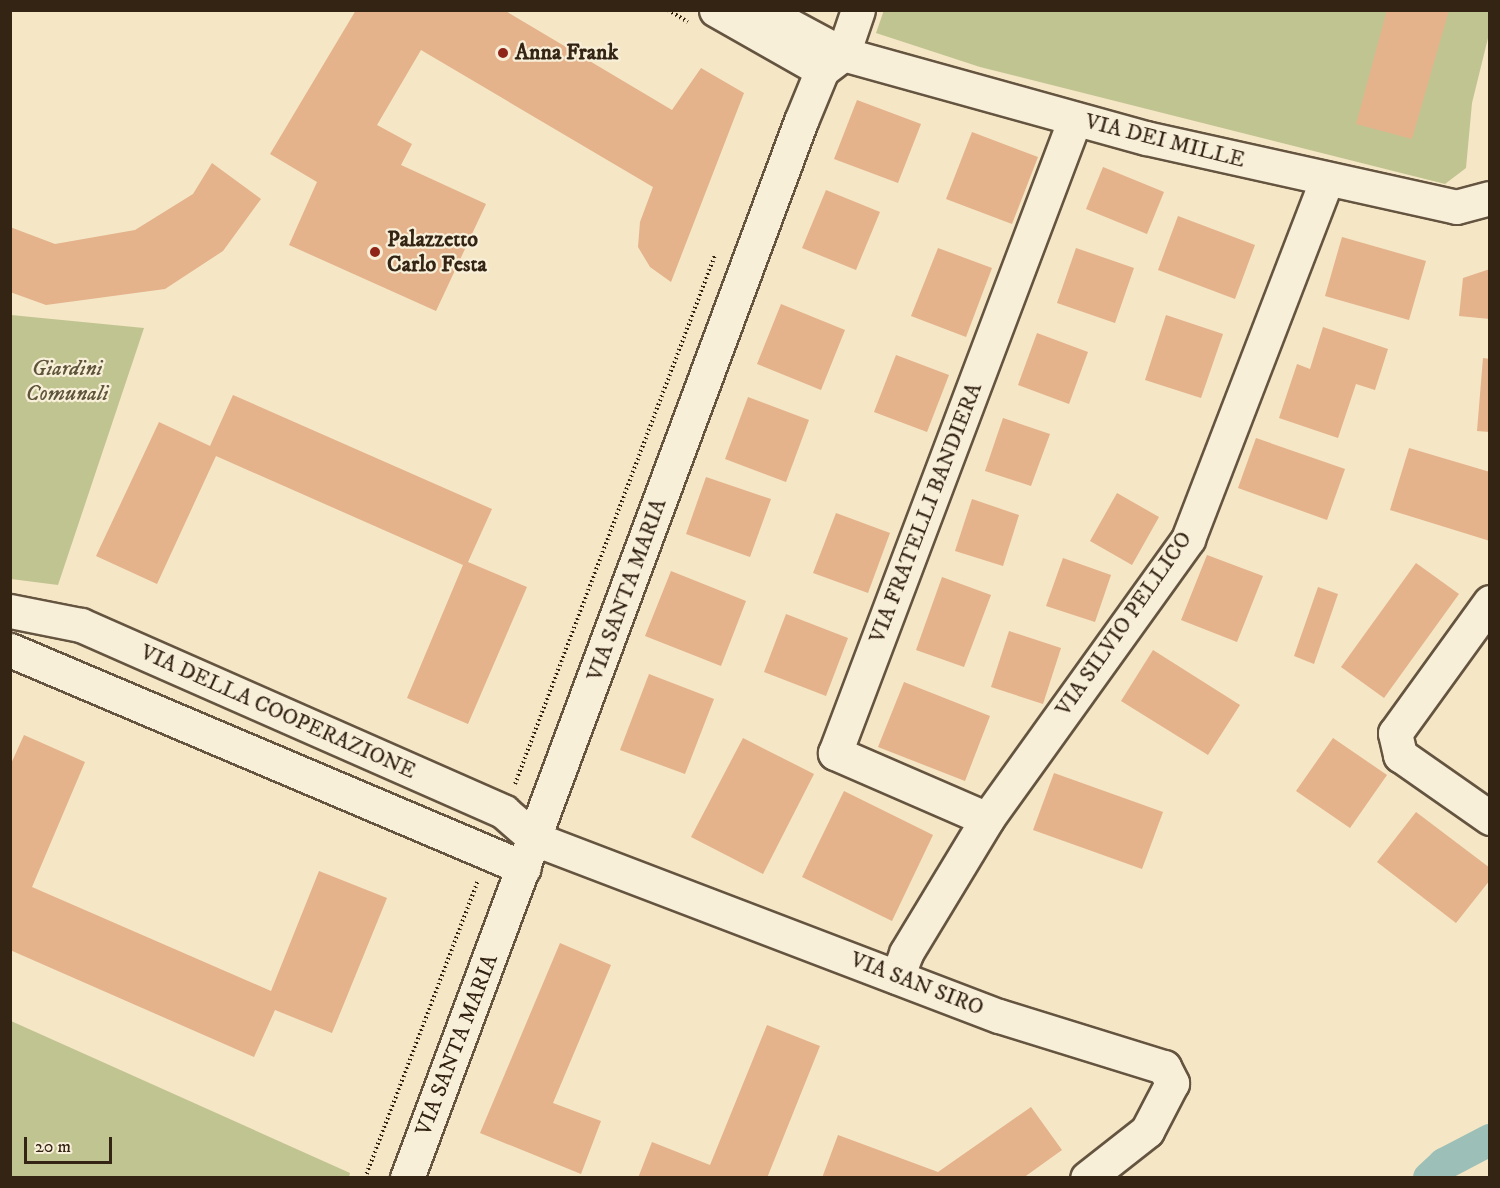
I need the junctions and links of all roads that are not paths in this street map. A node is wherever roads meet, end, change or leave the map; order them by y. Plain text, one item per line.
1 (716, 10) edge
2 (761, 10) edge
3 (858, 10) edge
4 (833, 62) junction
5 (1076, 119) junction
6 (1327, 179) junction
7 (1490, 198) edge
8 (1490, 602) edge
9 (10, 611) edge
10 (10, 650) edge
11 (1490, 818) edge
12 (987, 819) junction
13 (530, 853) junction
14 (897, 976) junction
15 (407, 1178) edge
16 (1088, 1178) edge

1 - 4 street
2 - 4 street
3 - 4 street, VIA SANTA MARIA
4 - 5 street, VIA DEI MILLE
4 - 13 street, VIA SANTA MARIA
5 - 6 street, VIA DEI MILLE
5 - 12 street, VIA FRATELLI BANDIERA
6 - 7 street, VIA DEI MILLE
6 - 12 street, VIA SILVIO PELLICO
8 - 11 street
9 - 13 street, VIA DELLA COOPERAZIONE
10 - 13 street, VIA DELLA COOPERAZIONE
12 - 14 street, VIA SILVIO PELLICO
13 - 14 street, VIA SAN SIRO
13 - 15 street, VIA SANTA MARIA
14 - 16 street, VIA SAN SIRO

